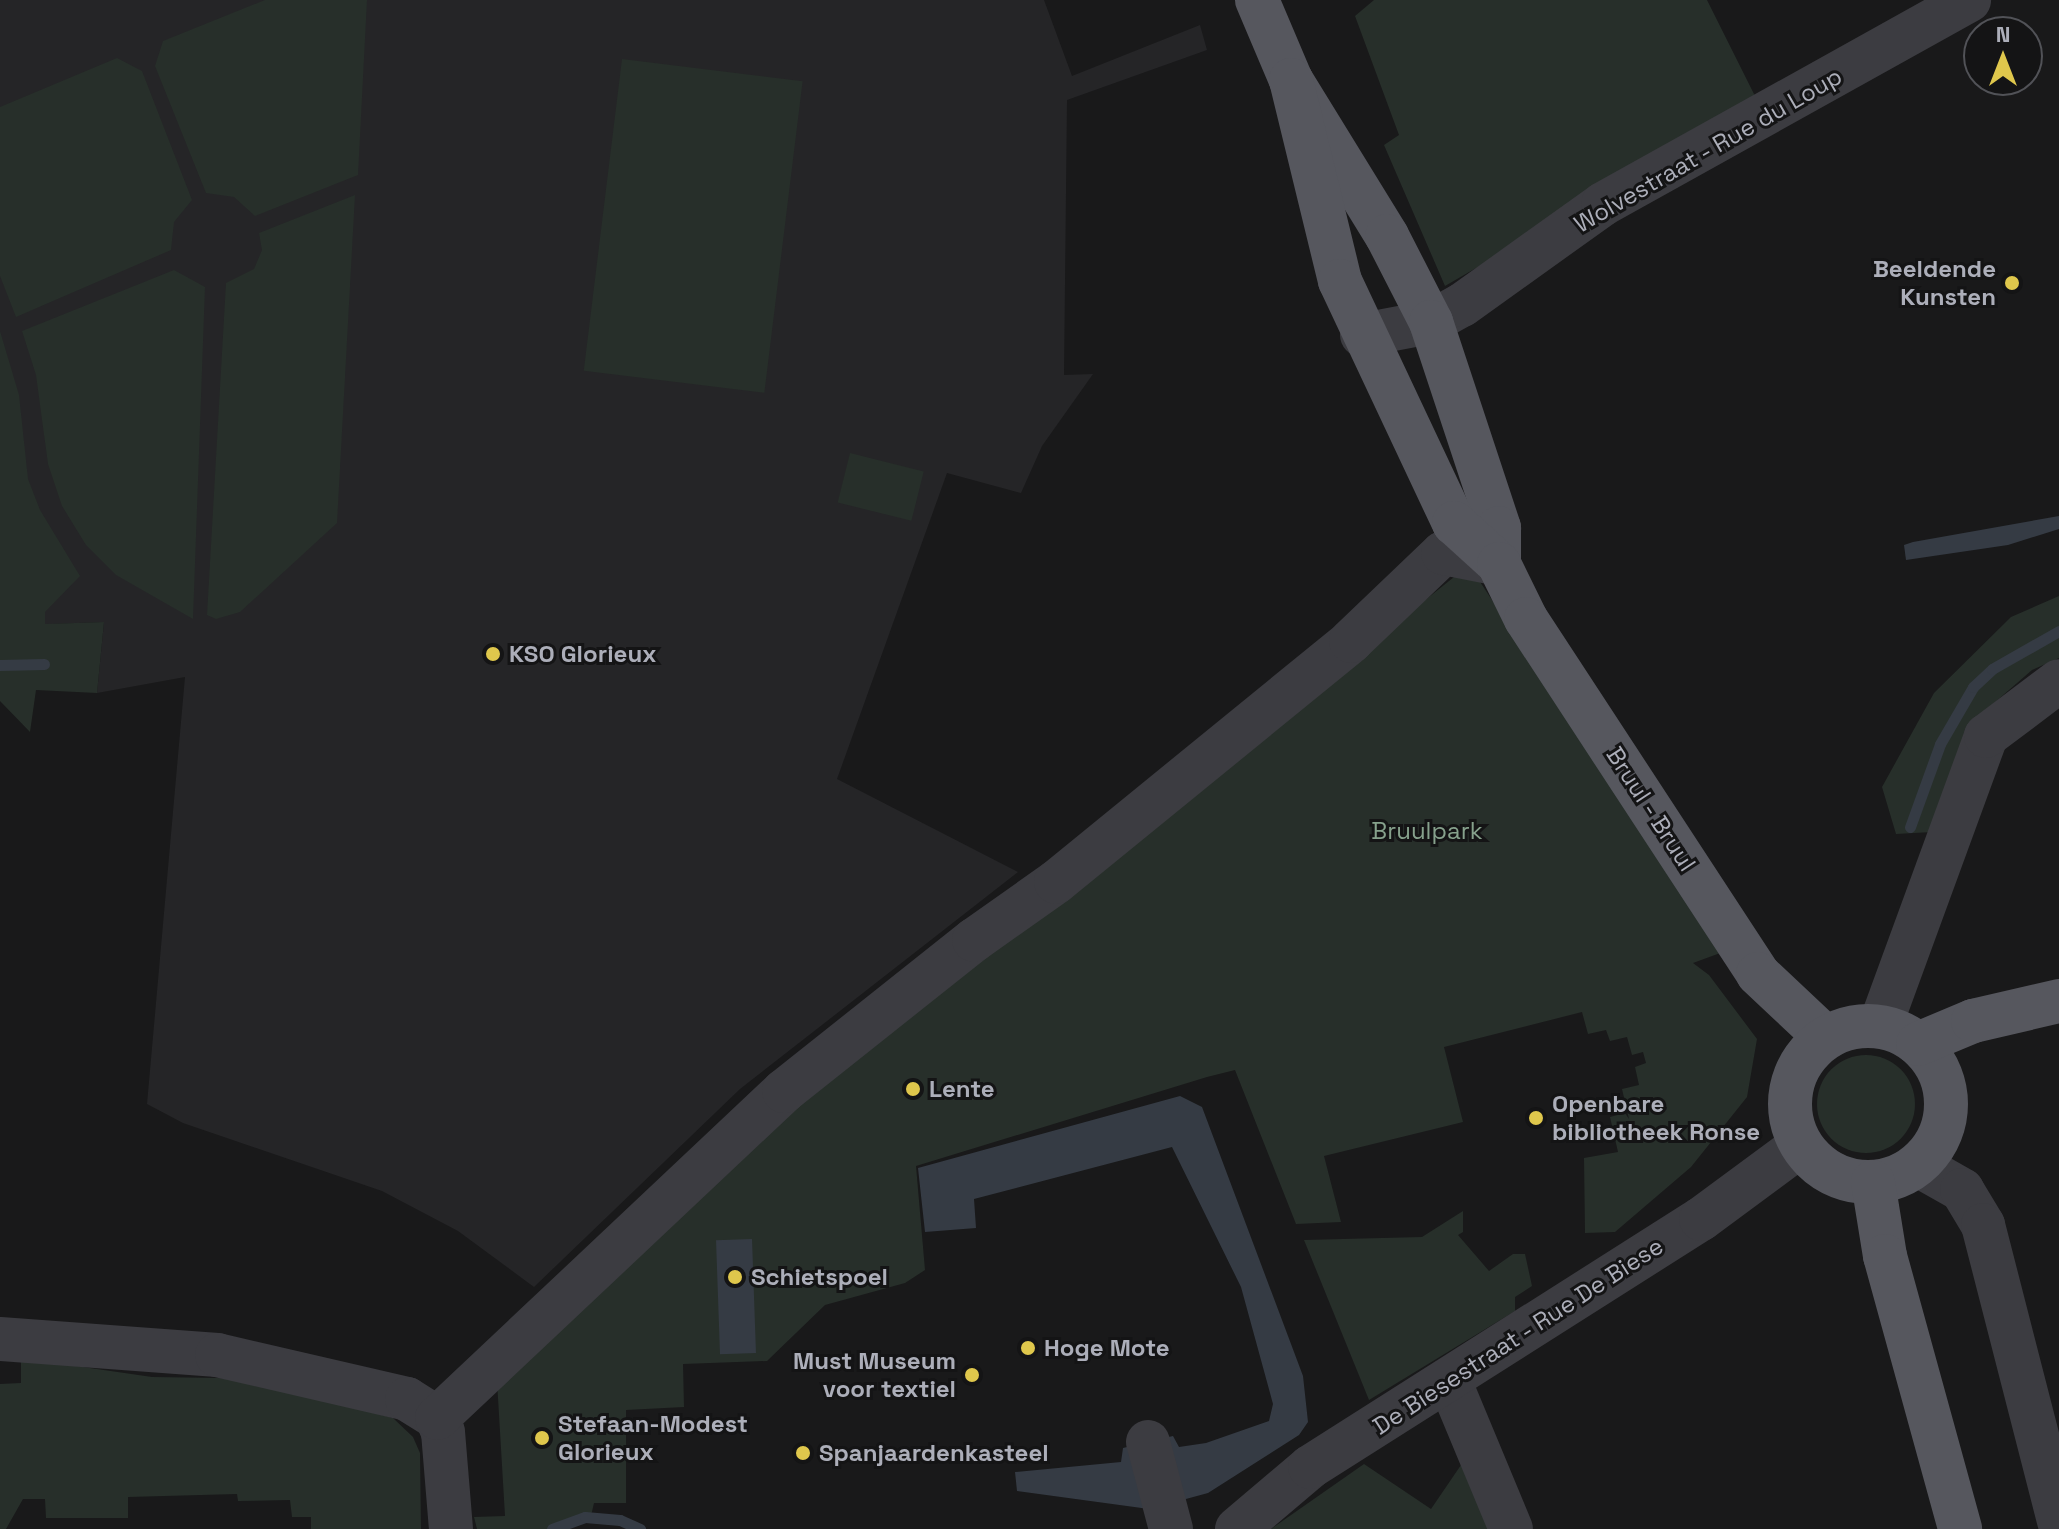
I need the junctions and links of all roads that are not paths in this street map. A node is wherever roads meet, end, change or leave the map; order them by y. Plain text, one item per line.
1 (1257, 0) edge
2 (1969, 0) edge
3 (1291, 80) junction
4 (1431, 322) junction
5 (1362, 335) junction
6 (1499, 564) junction
7 (2059, 681) edge
8 (2059, 1001) edge
9 (1899, 1035) junction
10 (1825, 1037) junction
11 (1801, 1145) junction
12 (1918, 1165) junction
13 (1873, 1182) junction
14 (0, 1339) edge
15 (1449, 1380) junction
16 (437, 1418) junction
17 (1148, 1442) dead end
18 (1167, 1514) edge
19 (2059, 1521) edge
20 (451, 1529) edge
21 (1237, 1529) edge
22 (1511, 1529) edge
23 (1960, 1529) edge

1 - 3 main road
2 - 4 street, Wolvestraat - Rue du Loup
3 - 4 main road
3 - 5 main road
4 - 5 street, Wolvestraat - Rue du Loup
4 - 6 main road
5 - 6 main road
6 - 10 main road, Bruul - Bruul
6 - 16 street
7 - 9 street
8 - 9 main road
9 - 10 main road
9 - 12 main road
10 - 11 main road
11 - 13 main road
11 - 15 street, De Biesestraat - Rue De Biese
12 - 13 main road
12 - 19 street
13 - 23 main road
14 - 16 street
15 - 21 street, De Biesestraat - Rue De Biese
15 - 22 street
16 - 20 street
17 - 18 street

